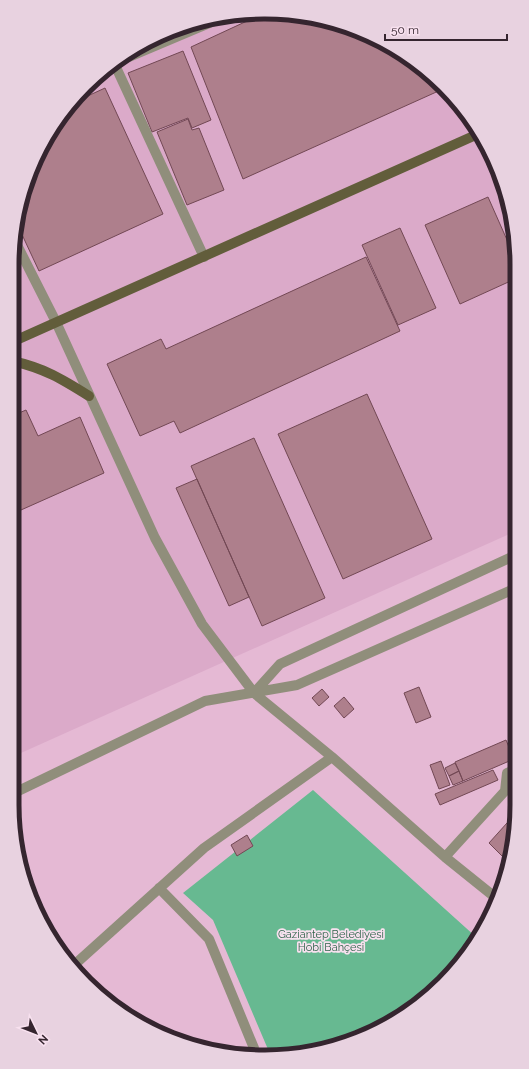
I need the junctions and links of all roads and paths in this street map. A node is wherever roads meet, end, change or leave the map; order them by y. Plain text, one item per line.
1 (197, 28) edge
2 (145, 50) edge
3 (117, 69) edge
4 (474, 136) edge
5 (20, 250) edge
6 (204, 257) junction
7 (56, 322) junction
8 (19, 339) edge
9 (19, 363) edge
10 (89, 396) junction
11 (510, 558) edge
12 (510, 591) edge
13 (254, 693) junction
14 (332, 757) junction
15 (510, 772) edge
16 (19, 791) edge
17 (445, 857) junction
18 (159, 888) junction
19 (492, 895) edge
20 (77, 962) edge
21 (254, 1049) edge

1 - 2 street
3 - 6 street
4 - 6 main road
5 - 7 street
6 - 7 main road
7 - 8 main road
7 - 10 street
9 - 10 main road
10 - 13 street
11 - 13 street
12 - 13 street
13 - 14 street
13 - 16 street
14 - 17 street
14 - 18 street
15 - 17 street
17 - 19 street
18 - 20 street
18 - 21 street

